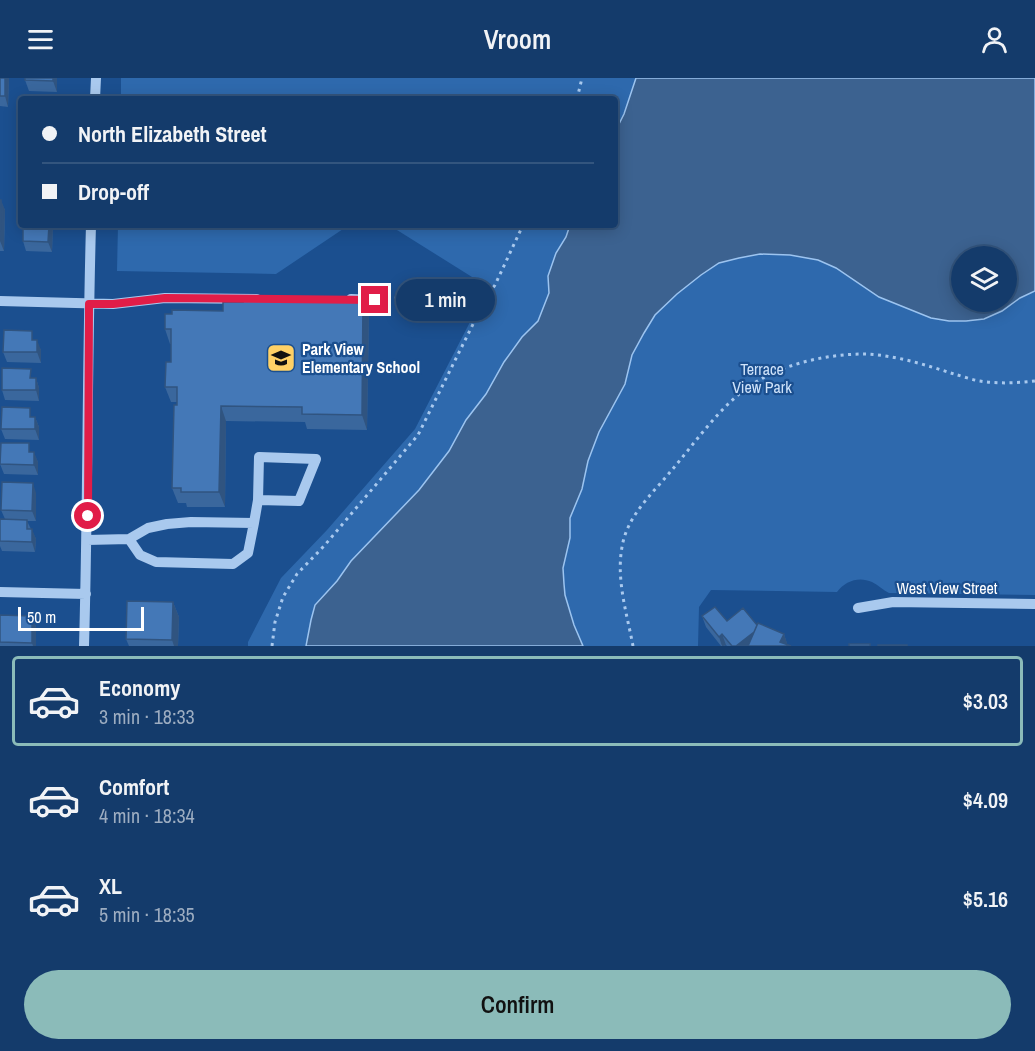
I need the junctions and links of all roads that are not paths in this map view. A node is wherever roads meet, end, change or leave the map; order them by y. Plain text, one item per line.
1 (96, 78) edge
2 (95, 96) edge
3 (91, 228) edge
4 (270, 299) edge
5 (340, 299) edge
6 (375, 300) road end
7 (0, 301) edge
8 (89, 304) junction
9 (258, 500) junction
10 (254, 523) junction
11 (129, 539) junction
12 (87, 540) junction
13 (0, 592) edge
14 (86, 594) junction
15 (1035, 604) edge
16 (858, 608) dead end
17 (84, 646) edge

1 - 2 street
3 - 8 street
4 - 8 street
5 - 6 street
7 - 8 street
8 - 12 street
9 - 9 street
9 - 10 street
10 - 11 street
10 - 11 street
11 - 12 street
12 - 14 street
13 - 14 street
14 - 17 street
15 - 16 street, West View Street

